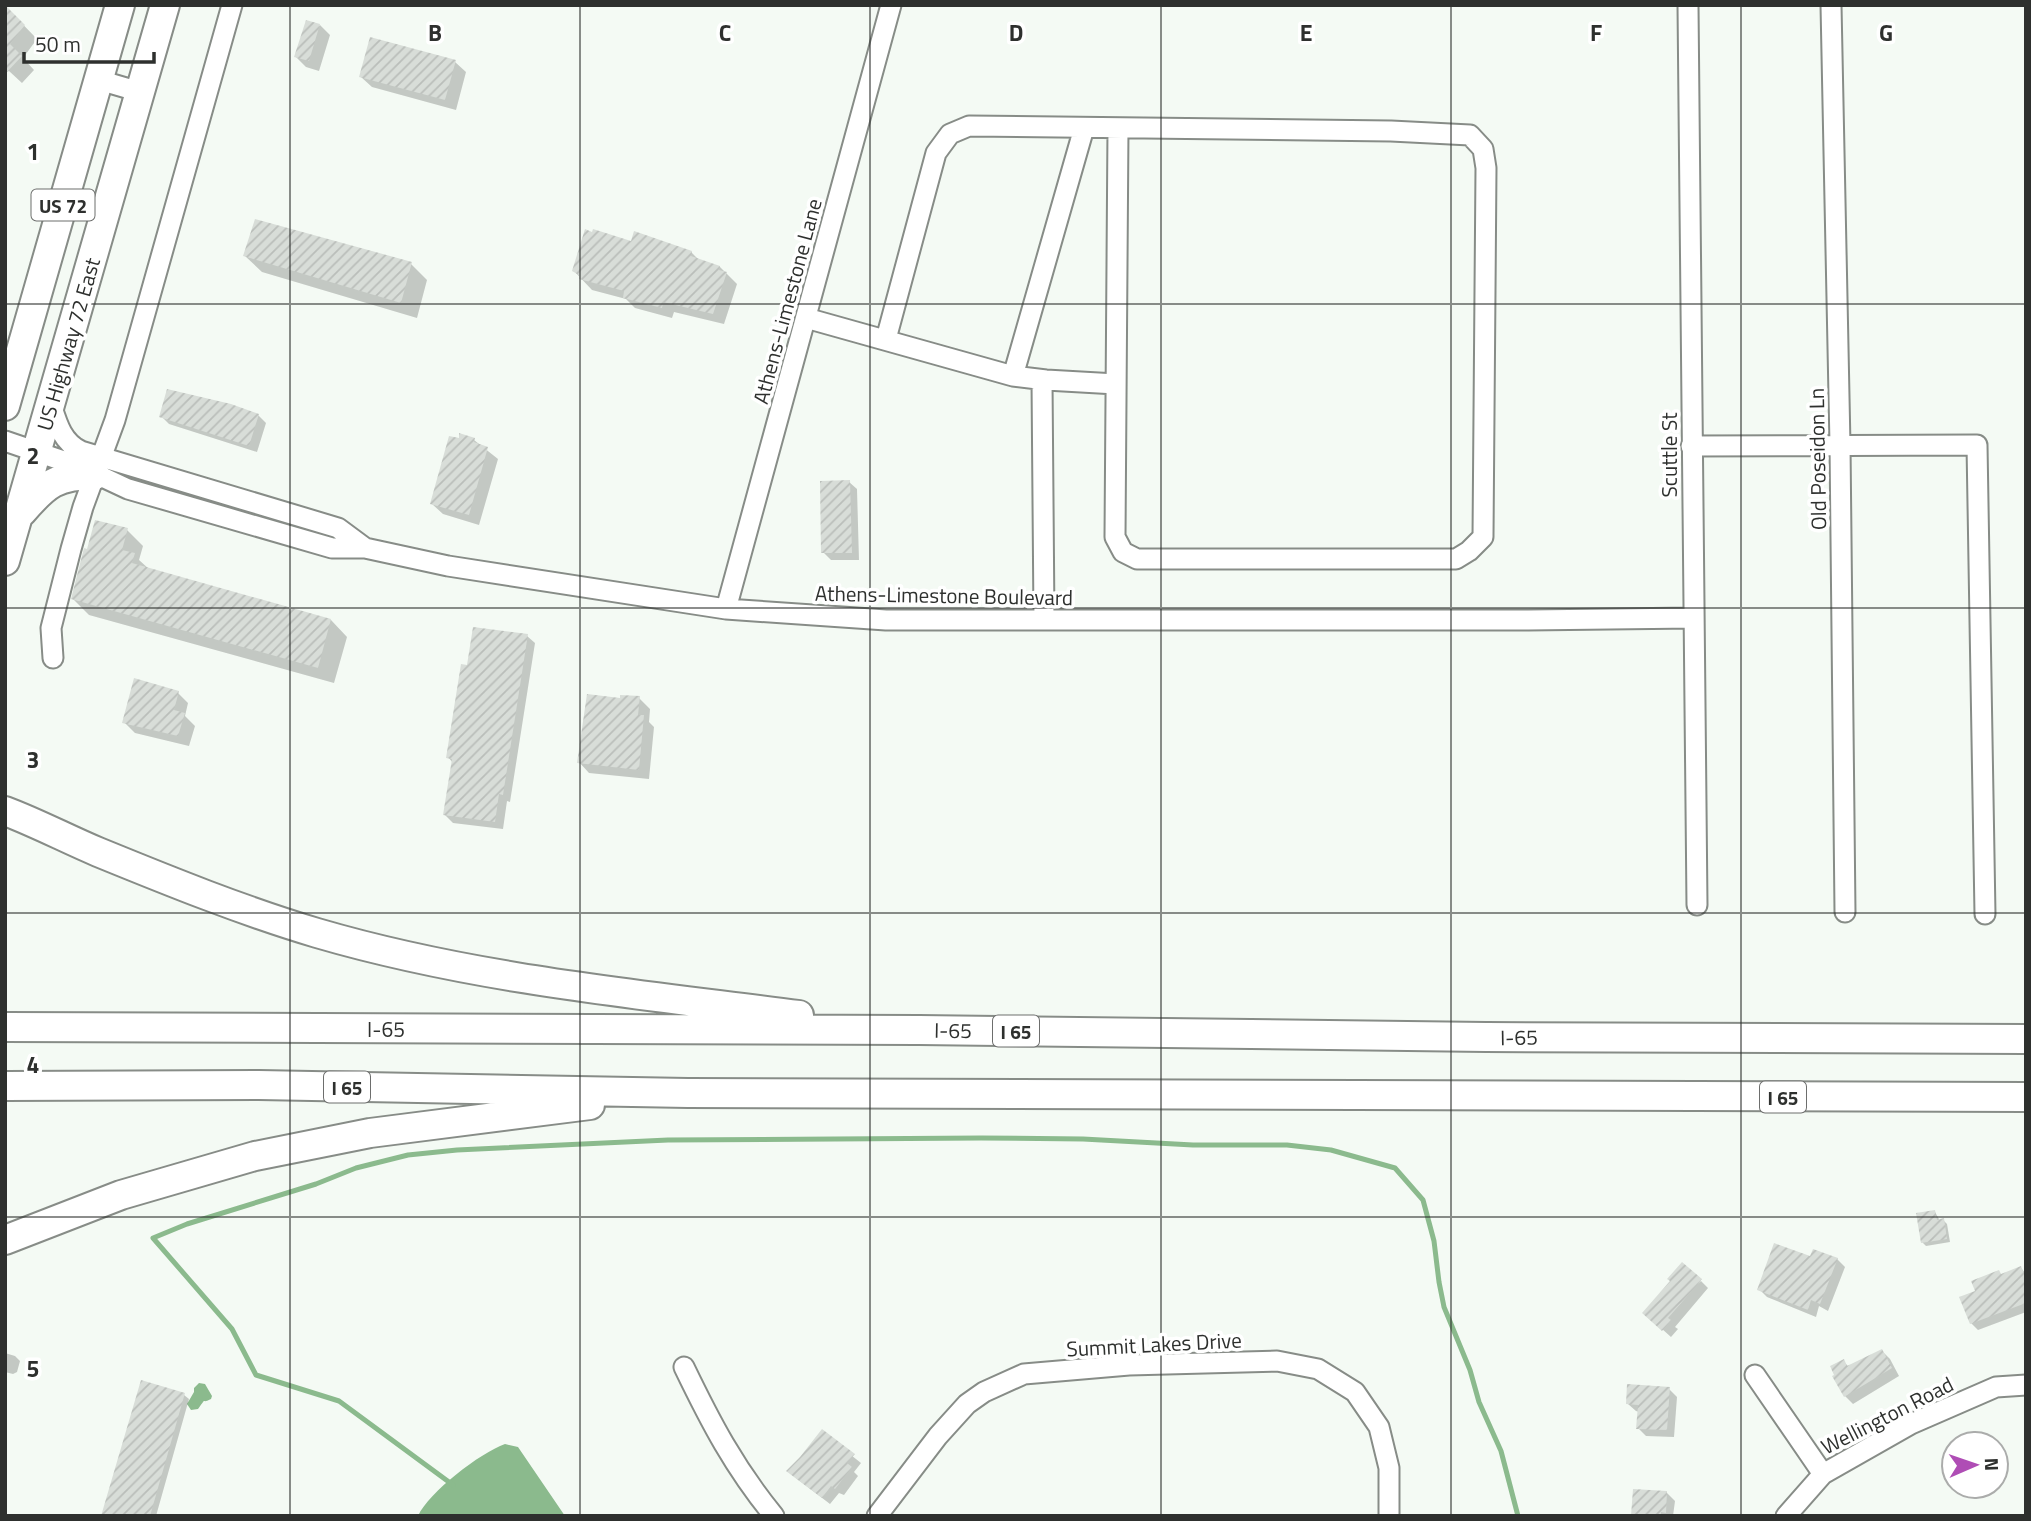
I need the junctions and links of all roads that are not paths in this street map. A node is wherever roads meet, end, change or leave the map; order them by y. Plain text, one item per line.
1 (120, 5) edge
2 (165, 5) edge
3 (232, 5) edge
4 (891, 5) edge
5 (1688, 5) edge
6 (1831, 5) edge
7 (99, 79) junction
8 (140, 92) junction
9 (1084, 128) junction
10 (1118, 128) junction
11 (806, 318) junction
12 (886, 339) junction
13 (1013, 376) junction
14 (1042, 380) junction
15 (1116, 384) junction
16 (51, 404) junction
17 (5, 406) edge
18 (5, 441) edge
19 (1840, 445) junction
20 (1691, 446) junction
21 (37, 452) junction
22 (98, 466) junction
23 (20, 514) junction
24 (5, 561) edge
25 (726, 609) junction
26 (1693, 618) junction
27 (1044, 620) junction
28 (53, 658) dead end
29 (7, 810) edge
30 (1697, 905) dead end
31 (1845, 912) dead end
32 (1985, 914) dead end
33 (5, 1027) edge
34 (919, 1030) junction
35 (2026, 1040) edge
36 (5, 1086) edge
37 (688, 1093) junction
38 (2026, 1097) edge
39 (5, 1240) edge
40 (684, 1367) dead end
41 (1755, 1375) dead end
42 (2026, 1385) edge
43 (1823, 1474) junction
44 (774, 1516) edge
45 (877, 1516) edge
46 (1390, 1516) edge
47 (1786, 1516) edge

1 - 7 highway, US Highway 72 East / US 72
2 - 8 highway, US Highway 72 East / US 72
3 - 22 street
4 - 11 street, Athens-Limestone Lane
5 - 20 street, Scuttle St
6 - 19 street, Old Poseidon Ln
7 - 8 street
7 - 17 highway, US Highway 72 East / US 72
8 - 16 highway, US Highway 72 East / US 72
9 - 10 street
9 - 12 street
9 - 13 street
10 - 15 street
10 - 15 street
11 - 12 street
11 - 25 street, Athens-Limestone Lane
12 - 13 street
13 - 14 street
14 - 15 street
14 - 27 street
16 - 21 highway, US Highway 72 East / US 72
16 - 22 street, Athens-Limestone Boulevard
18 - 21 street, Athens-Limestone Boulevard
19 - 20 street
19 - 31 street, Old Poseidon Ln
19 - 32 street
20 - 26 street, Scuttle St
21 - 22 street, Athens-Limestone Boulevard
21 - 23 highway, US Highway 72 East / US 72
22 - 23 highway
22 - 25 street, Athens-Limestone Boulevard
22 - 28 street
23 - 24 highway, US Highway 72 East / US 72
25 - 27 street, Athens-Limestone Boulevard
26 - 27 street, Athens-Limestone Boulevard
26 - 30 street, Scuttle St
29 - 34 highway
33 - 34 highway, I-65 / I 65
34 - 35 highway, I-65 / I 65
36 - 37 highway, I 65
37 - 38 highway, I 65
37 - 39 highway
40 - 44 street
41 - 43 street
42 - 43 street, Wellington Road
43 - 47 street, Wellington Road
45 - 46 street, Summit Lakes Drive

